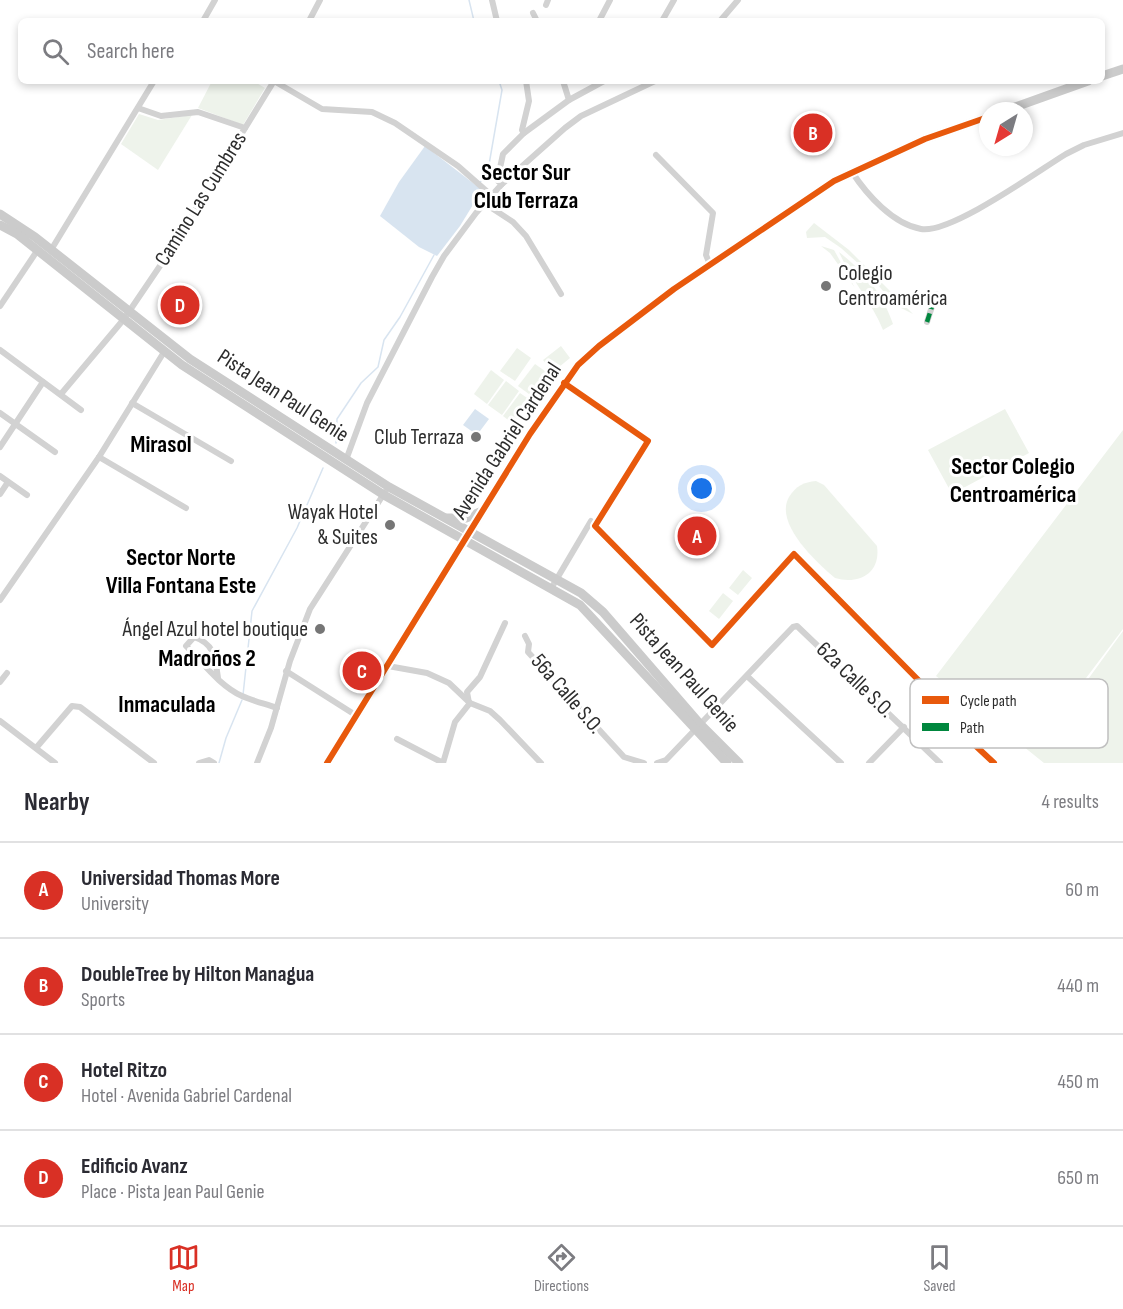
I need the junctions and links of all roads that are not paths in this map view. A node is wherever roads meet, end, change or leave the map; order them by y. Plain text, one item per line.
1 (215, 0) edge
2 (320, 0) edge
3 (492, 0) edge
4 (610, 0) edge
5 (674, 0) edge
6 (738, 0) edge
7 (533, 13) dead end
8 (205, 18) edge
9 (311, 18) edge
10 (496, 18) edge
11 (536, 18) edge
12 (601, 18) edge
13 (664, 18) edge
14 (723, 18) edge
15 (1123, 69) edge
16 (1105, 75) edge
17 (152, 84) edge
18 (272, 84) edge
19 (279, 84) edge
20 (527, 84) edge
21 (564, 84) edge
22 (597, 84) edge
23 (648, 84) edge
24 (1080, 84) edge
25 (569, 100) junction
26 (1029, 102) edge
27 (138, 108) junction
28 (979, 120) edge
29 (245, 128) junction
30 (524, 133) junction
31 (1123, 133) edge
32 (656, 155) dead end
33 (852, 172) junction
34 (502, 184) junction
35 (491, 195) junction
36 (484, 203) junction
37 (0, 214) edge
38 (0, 225) edge
39 (38, 250) junction
40 (51, 250) junction
41 (710, 266) junction
42 (77, 271) junction
43 (561, 294) dead end
44 (936, 294) dead end
45 (945, 297) dead end
46 (932, 305) junction
47 (0, 306) edge
48 (126, 315) junction
49 (927, 322) dead end
50 (0, 350) edge
51 (169, 350) junction
52 (43, 382) junction
53 (564, 383) junction
54 (63, 392) junction
55 (132, 403) junction
56 (81, 410) dead end
57 (0, 413) edge
58 (15, 424) junction
59 (299, 440) junction
60 (0, 447) edge
61 (55, 452) dead end
62 (99, 457) junction
63 (346, 460) junction
64 (231, 461) dead end
65 (0, 476) edge
66 (357, 478) junction
67 (8, 482) junction
68 (386, 491) junction
69 (0, 494) edge
70 (27, 495) dead end
71 (186, 507) dead end
72 (482, 511) junction
73 (442, 517) junction
74 (591, 521) dead end
75 (467, 536) junction
76 (558, 578) junction
77 (552, 587) junction
78 (0, 600) edge
79 (505, 623) dead end
80 (525, 636) dead end
81 (388, 666) junction
82 (286, 672) junction
83 (7, 673) dead end
84 (747, 676) junction
85 (218, 678) junction
86 (917, 679) edge
87 (0, 682) edge
88 (470, 703) junction
89 (277, 708) junction
90 (357, 716) junction
91 (0, 721) edge
92 (697, 727) junction
93 (904, 727) junction
94 (910, 733) edge
95 (397, 739) dead end
96 (36, 748) junction
97 (925, 748) edge
98 (978, 748) edge
99 (624, 757) junction
100 (201, 762) edge
101 (55, 763) edge
102 (154, 763) edge
103 (214, 763) edge
104 (257, 763) edge
105 (327, 763) edge
106 (443, 763) edge
107 (542, 763) edge
108 (618, 763) edge
109 (644, 763) edge
110 (657, 763) edge
111 (727, 763) edge
112 (739, 763) edge
113 (841, 763) edge
114 (869, 763) edge
115 (940, 763) edge
116 (994, 763) edge

1 - 8 street
2 - 9 street
3 - 10 street
4 - 12 street
5 - 13 street
6 - 14 street
7 - 11 street
15 - 16 main road
17 - 27 street
18 - 29 street, Camino Las Cumbres
19 - 35 street
20 - 30 street
21 - 25 street
22 - 25 street
23 - 34 street
24 - 26 main road
25 - 30 street
27 - 29 street
27 - 40 street
28 - 33 main road, Avenida Gabriel Cardenal
29 - 48 street, Camino Las Cumbres
30 - 34 street
31 - 33 street
32 - 41 street
33 - 41 main road, Avenida Gabriel Cardenal
34 - 35 street
35 - 36 street
36 - 43 street
36 - 63 street
37 - 39 main road
37 - 40 main road, Pista Jean Paul Genie
38 - 39 main road
39 - 42 main road
39 - 47 street
39 - 48 main road
40 - 42 main road, Pista Jean Paul Genie
41 - 53 main road, Avenida Gabriel Cardenal
42 - 48 main road, Pista Jean Paul Genie
44 - 46 street
45 - 46 street
46 - 49 street
48 - 51 main road, Pista Jean Paul Genie
48 - 54 street, Camino Las Cumbres
50 - 52 street
51 - 55 street
51 - 59 main road, Pista Jean Paul Genie
51 - 63 main road, Pista Jean Paul Genie
52 - 54 street
52 - 58 street
53 - 72 main road, Avenida Gabriel Cardenal
53 - 86 street
54 - 56 street
55 - 62 street
55 - 64 street
57 - 58 street
58 - 60 street
58 - 61 street
59 - 63 main road
59 - 66 main road, Pista Jean Paul Genie
62 - 71 street
62 - 78 street
63 - 66 main road
63 - 68 main road, Pista Jean Paul Genie
65 - 67 street
66 - 68 main road, Pista Jean Paul Genie
67 - 69 street
67 - 70 street
68 - 73 main road, Pista Jean Paul Genie
68 - 75 main road, Pista Jean Paul Genie
68 - 82 street
72 - 73 main road
72 - 75 main road, Avenida Gabriel Cardenal
73 - 75 main road, Pista Jean Paul Genie
74 - 76 street
75 - 76 main road, Pista Jean Paul Genie
75 - 77 main road, Pista Jean Paul Genie
75 - 81 main road, Avenida Gabriel Cardenal
76 - 77 street
76 - 92 main road, Pista Jean Paul Genie
77 - 92 main road, Pista Jean Paul Genie
79 - 88 street
80 - 99 street, 56a Calle S.O.
81 - 88 street
81 - 90 main road, Avenida Gabriel Cardenal
82 - 89 street
82 - 90 street
83 - 87 street
84 - 92 street
84 - 93 street, 62a Calle S.O.
84 - 113 street
85 - 85 street
85 - 89 street
88 - 106 street
88 - 107 street
89 - 104 street
90 - 105 main road, Avenida Gabriel Cardenal
91 - 96 street
92 - 110 street
92 - 111 main road, Pista Jean Paul Genie
92 - 112 main road, Pista Jean Paul Genie
93 - 94 street, 62a Calle S.O.
93 - 114 street
95 - 106 street
96 - 101 street
96 - 102 street
97 - 115 street, 62a Calle S.O.
98 - 116 street
99 - 108 street
99 - 109 street
100 - 103 street

